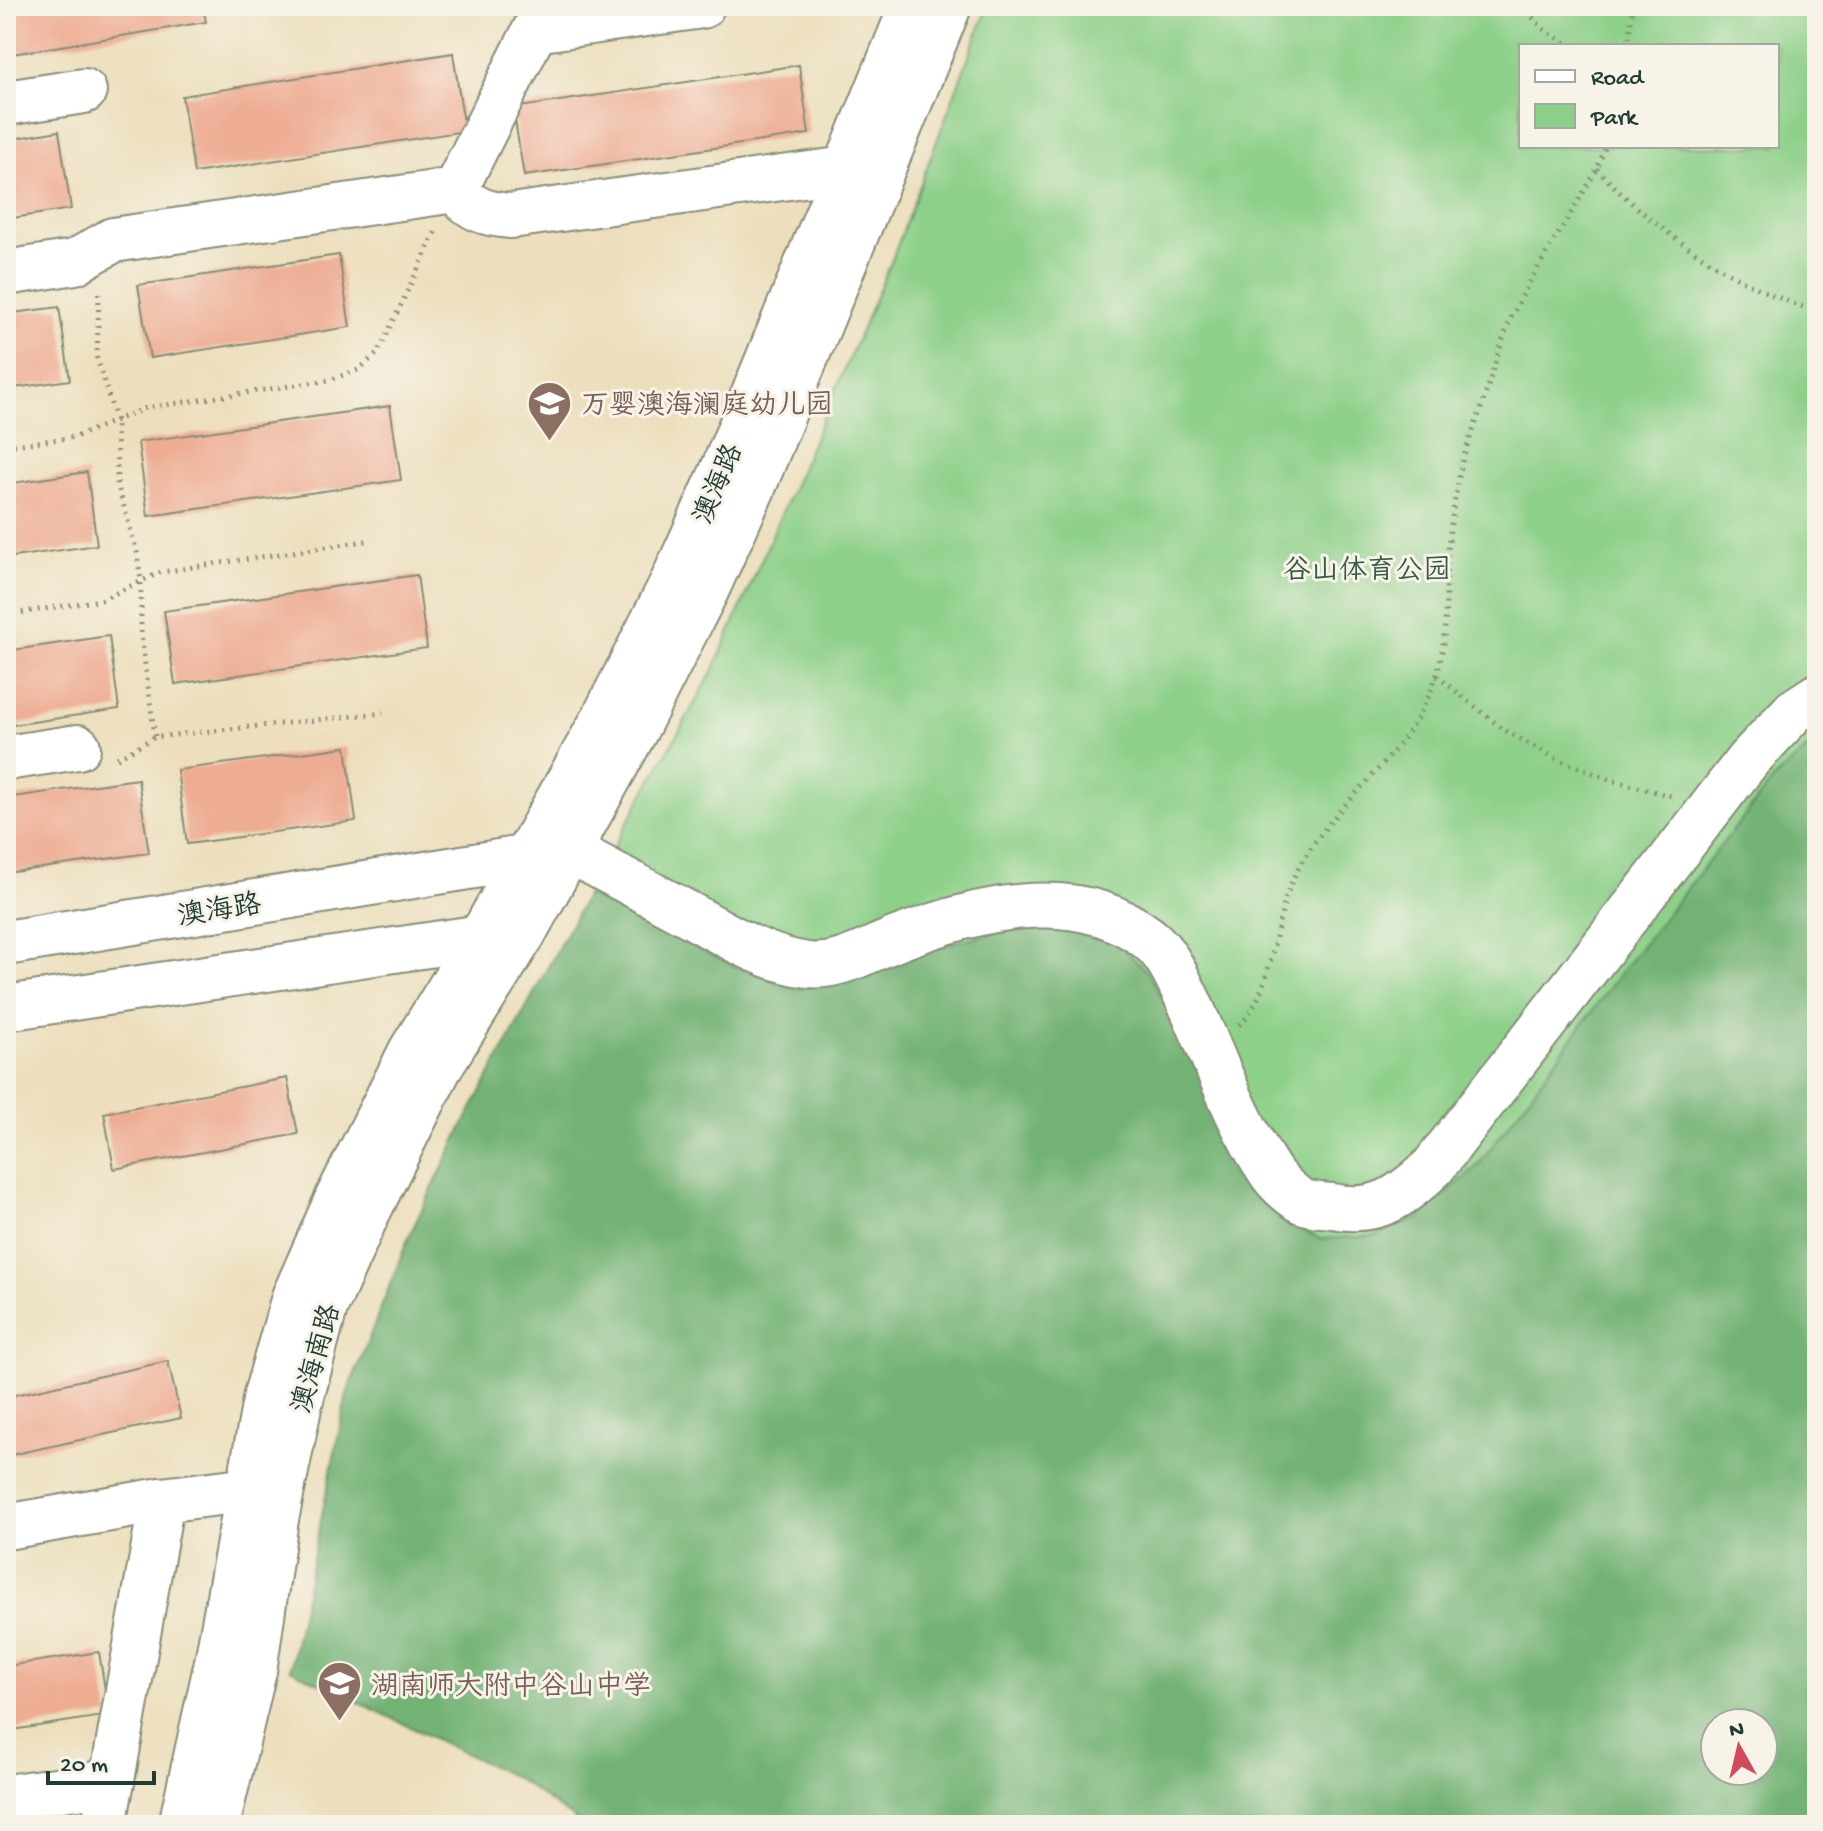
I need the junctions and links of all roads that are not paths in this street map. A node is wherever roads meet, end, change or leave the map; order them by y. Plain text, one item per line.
1 (702, 6) edge
2 (912, 6) edge
3 (949, 6) edge
4 (541, 18) edge
5 (84, 91) dead end
6 (6, 103) edge
7 (846, 169) junction
8 (455, 190) junction
9 (6, 273) edge
10 (1817, 696) edge
11 (94, 754) road end
12 (6, 758) edge
13 (569, 850) junction
14 (526, 858) junction
15 (525, 931) junction
16 (481, 937) junction
17 (6, 943) edge
18 (6, 1008) edge
19 (265, 1488) junction
20 (162, 1500) junction
21 (6, 1527) edge
22 (112, 1782) junction
23 (6, 1797) edge
24 (104, 1825) edge
25 (181, 1825) edge
26 (217, 1825) edge

1 - 4 main road
2 - 7 main road, 澳海路
3 - 13 main road, 澳海路
4 - 8 main road
5 - 6 main road
7 - 8 main road
7 - 14 main road, 澳海路
8 - 9 main road
10 - 13 main road
11 - 12 main road
13 - 14 main road, 澳海路
13 - 15 main road, 澳海路
14 - 16 main road, 澳海路
14 - 17 main road, 澳海路
15 - 16 main road
15 - 19 main road, 澳海南路
16 - 18 main road
16 - 19 main road, 澳海南路
19 - 20 main road
19 - 25 main road, 澳海南路
19 - 26 main road, 澳海南路
20 - 21 main road
20 - 22 main road
22 - 23 main road
22 - 24 main road

